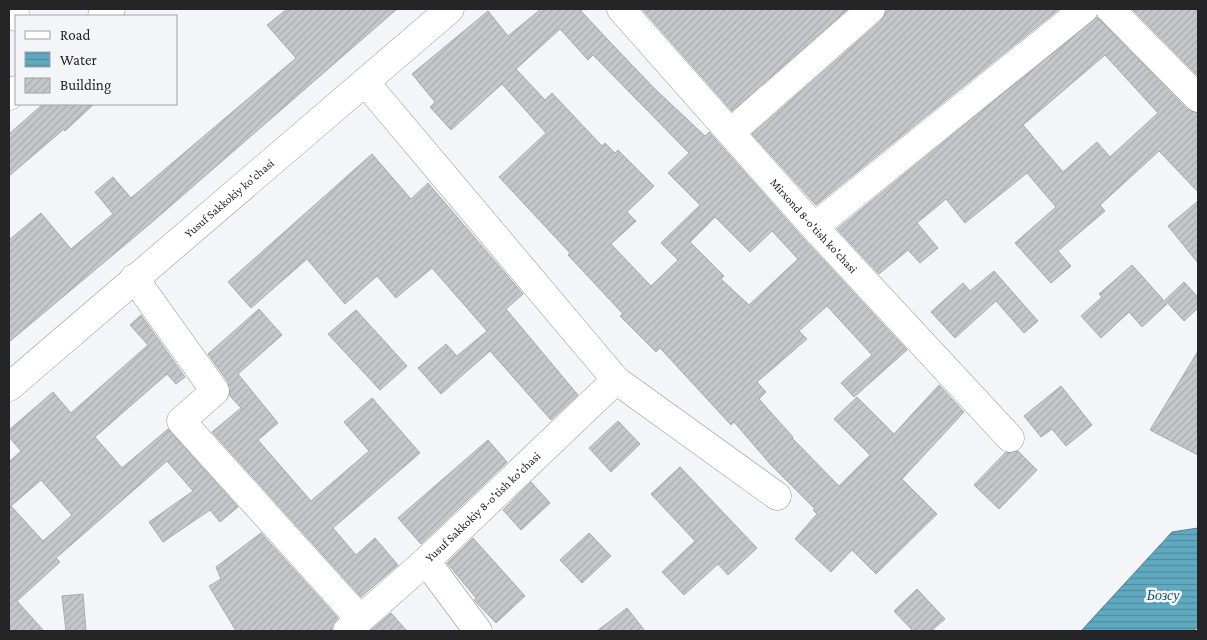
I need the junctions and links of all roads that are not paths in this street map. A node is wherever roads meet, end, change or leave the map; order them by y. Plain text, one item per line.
1 (450, 9) edge
2 (621, 9) edge
3 (871, 9) edge
4 (1084, 9) edge
5 (1110, 9) edge
6 (365, 82) junction
7 (1198, 98) edge
8 (732, 132) junction
9 (814, 227) junction
10 (134, 278) junction
11 (616, 380) junction
12 (9, 387) edge
13 (1010, 438) dead end
14 (777, 496) dead end
15 (426, 561) junction
16 (353, 625) edge
17 (478, 631) edge

1 - 6 street, Yusuf Sakkokiy ko'chasi
2 - 8 street, Mirxond 8-o'tish ko'chasi
3 - 8 street
4 - 9 street
5 - 7 street
6 - 10 street, Yusuf Sakkokiy ko'chasi
6 - 11 street
8 - 9 street, Mirxond 8-o'tish ko'chasi
9 - 13 street, Mirxond 8-o'tish ko'chasi
10 - 12 street, Yusuf Sakkokiy ko'chasi
10 - 16 street
11 - 14 street
11 - 15 street, Yusuf Sakkokiy 8-o'tish ko'chasi
15 - 16 street, Yusuf Sakkokiy 8-o'tish ko'chasi
15 - 17 street

